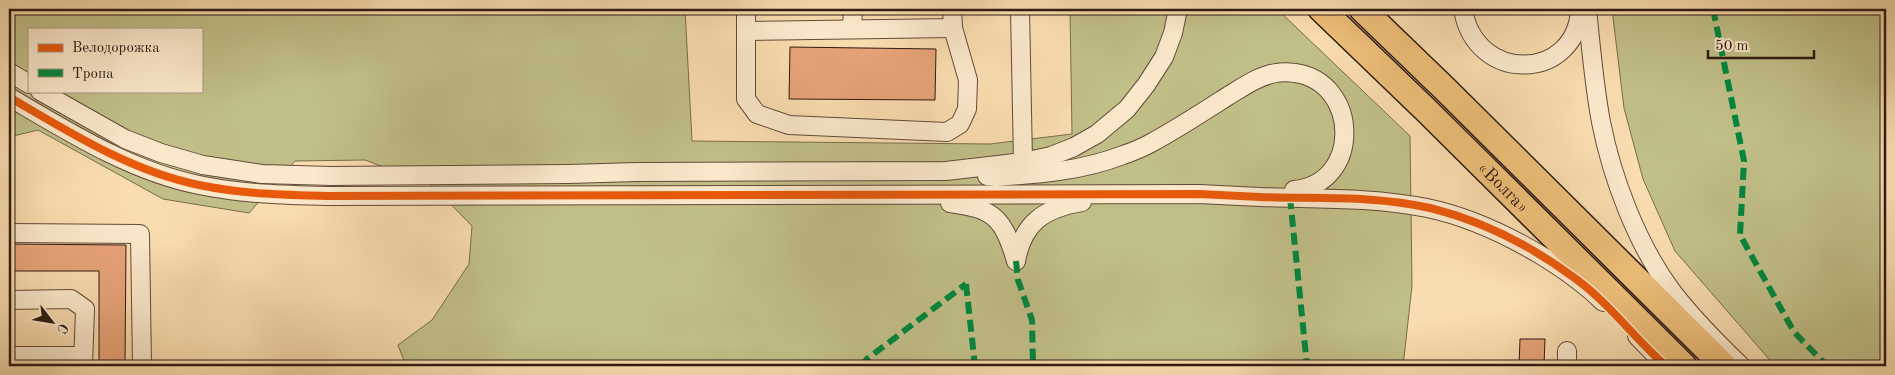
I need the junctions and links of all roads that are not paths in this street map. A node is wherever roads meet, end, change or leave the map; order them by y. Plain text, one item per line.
1 (746, 9) edge
2 (853, 9) edge
3 (952, 9) edge
4 (1020, 9) edge
5 (1178, 9) edge
6 (1321, 9) edge
7 (1362, 9) edge
8 (1463, 9) edge
9 (1580, 9) edge
10 (1587, 9) edge
11 (953, 28) junction
12 (852, 29) junction
13 (746, 31) junction
14 (9, 72) edge
15 (28, 83) edge
16 (42, 92) edge
17 (9, 97) edge
18 (1024, 162) junction
19 (946, 171) junction
20 (883, 194) junction
21 (1126, 194) junction
22 (1199, 194) junction
23 (9, 233) edge
24 (9, 300) edge
25 (9, 356) edge
26 (83, 361) edge
27 (142, 366) edge
28 (1666, 366) edge
29 (1684, 366) edge
30 (1724, 366) edge
31 (1740, 366) edge

1 - 13 street
2 - 12 street
3 - 11 street
4 - 18 street
5 - 18 street
6 - 29 highway, «Волга»
7 - 30 highway, «Волга»
8 - 9 street
10 - 31 street
11 - 12 street
11 - 13 street
12 - 13 street
14 - 15 street
16 - 19 street
17 - 20 street
18 - 19 street
19 - 22 street
20 - 21 street
20 - 21 street
21 - 22 street
22 - 28 street
23 - 27 street
24 - 26 street
25 - 26 street

